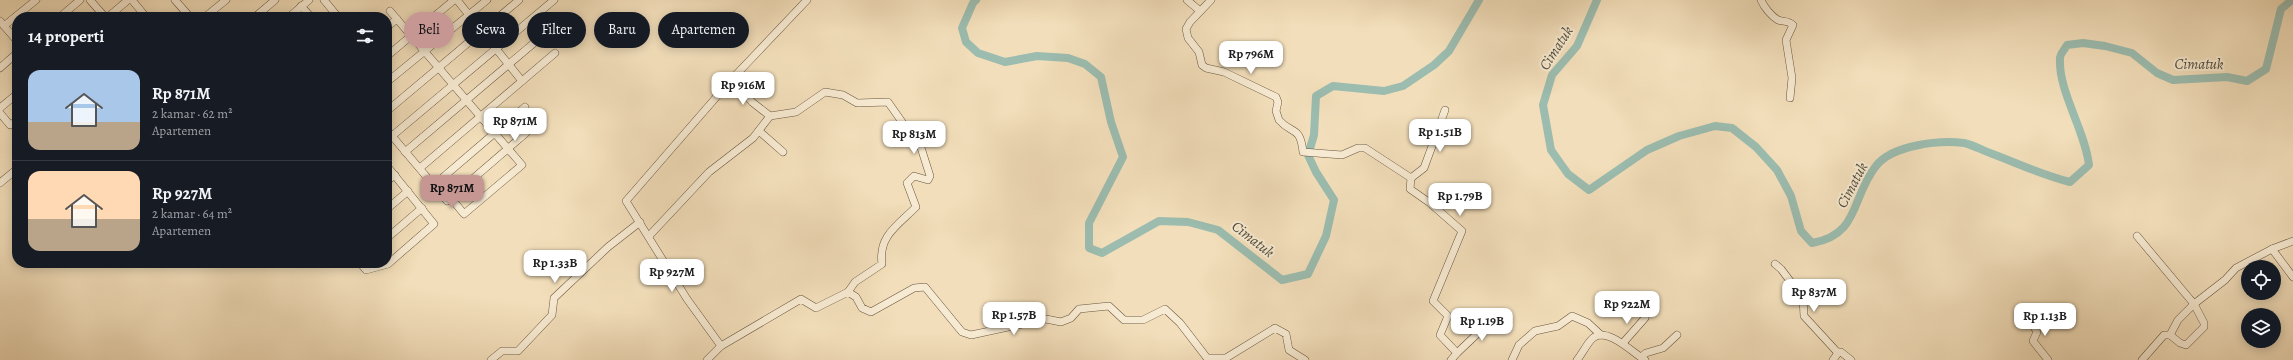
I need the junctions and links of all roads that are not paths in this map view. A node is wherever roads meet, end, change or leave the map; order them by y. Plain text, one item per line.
1 (36, 0) edge
2 (80, 0) edge
3 (90, 0) edge
4 (128, 0) edge
5 (132, 0) edge
6 (176, 0) edge
7 (226, 0) edge
8 (275, 0) edge
9 (309, 0) edge
10 (324, 0) edge
11 (455, 0) edge
12 (487, 0) edge
13 (519, 0) edge
14 (554, 0) edge
15 (807, 0) edge
16 (1187, 0) edge
17 (1211, 0) edge
18 (1761, 0) edge
19 (266, 3) edge
20 (301, 6) junction
21 (1200, 11) junction
22 (18, 12) edge
23 (66, 12) edge
24 (101, 12) edge
25 (112, 12) edge
26 (142, 12) edge
27 (186, 12) edge
28 (211, 12) edge
29 (259, 12) edge
30 (294, 12) edge
31 (306, 12) edge
32 (334, 12) edge
33 (440, 12) edge
34 (466, 12) edge
35 (473, 12) edge
36 (505, 12) edge
37 (392, 13) edge
38 (12, 16) edge
39 (397, 19) junction
40 (462, 20) edge
41 (2, 23) edge
42 (392, 23) edge
43 (404, 28) edge
44 (12, 35) edge
45 (404, 42) edge
46 (462, 48) edge
47 (528, 48) edge
48 (496, 49) junction
49 (424, 50) junction
50 (392, 52) edge
51 (555, 53) dead end
52 (12, 57) edge
53 (508, 65) junction
54 (0, 68) edge
55 (439, 68) junction
56 (392, 78) edge
57 (732, 79) junction
58 (522, 81) junction
59 (453, 85) junction
60 (12, 98) edge
61 (1790, 98) dead end
62 (466, 100) junction
63 (392, 106) edge
64 (525, 107) dead end
65 (0, 108) edge
66 (1445, 110) dead end
67 (0, 113) edge
68 (770, 116) junction
69 (480, 117) junction
70 (12, 124) edge
71 (392, 131) edge
72 (759, 131) junction
73 (1418, 132) dead end
74 (494, 133) junction
75 (526, 133) dead end
76 (392, 137) edge
77 (1434, 138) junction
78 (508, 149) junction
79 (405, 152) junction
80 (783, 152) dead end
81 (420, 168) junction
82 (392, 172) edge
83 (12, 173) edge
84 (395, 175) junction
85 (392, 177) edge
86 (1411, 178) junction
87 (0, 183) edge
88 (434, 185) junction
89 (408, 191) junction
90 (450, 198) junction
91 (392, 205) edge
92 (422, 208) junction
93 (640, 222) junction
94 (392, 234) edge
95 (649, 236) junction
96 (2137, 236) dead end
97 (2293, 241) edge
98 (2272, 249) junction
99 (392, 261) edge
100 (1775, 264) dead end
101 (364, 268) edge
102 (373, 268) edge
103 (2293, 277) edge
104 (848, 292) junction
105 (2194, 304) junction
106 (1495, 317) dead end
107 (1645, 318) dead end
108 (2033, 325) dead end
109 (1601, 335) junction
110 (1677, 335) dead end
111 (2170, 335) junction
112 (1623, 343) junction
113 (721, 346) junction
114 (510, 352) junction
115 (1837, 352) junction
116 (1457, 353) junction
117 (1643, 358) edge
118 (491, 360) edge
119 (514, 360) edge
120 (707, 360) edge
121 (1305, 360) edge
122 (1451, 360) edge
123 (1512, 360) edge
124 (1577, 360) edge
125 (1833, 360) edge
126 (1851, 360) edge
127 (2048, 360) edge
128 (2142, 360) edge

1 - 22 street
2 - 23 street
3 - 24 street
4 - 25 street
5 - 26 street
6 - 27 street
7 - 28 street
8 - 19 street
9 - 20 street
10 - 32 street
11 - 33 street
11 - 34 street
12 - 35 street
13 - 36 street
14 - 48 street
15 - 57 street
16 - 21 street
17 - 21 street
18 - 61 street
19 - 29 street
20 - 30 street
20 - 31 street
21 - 86 street
37 - 39 street
38 - 41 street
39 - 42 street
39 - 43 street
40 - 49 street
41 - 44 street
45 - 50 street
46 - 55 street
47 - 53 street
48 - 53 street
48 - 59 street
49 - 55 street
49 - 56 street
51 - 58 street
52 - 54 street
53 - 58 street
53 - 62 street
55 - 59 street
55 - 63 street
57 - 68 street
57 - 93 street
58 - 69 street
59 - 62 street
59 - 71 street
60 - 65 street
62 - 69 street
62 - 79 street
64 - 74 street
66 - 77 street
67 - 70 street
68 - 72 street
68 - 104 street
69 - 74 street
69 - 81 street
72 - 80 street
72 - 95 street
73 - 77 street
74 - 78 street
74 - 88 street
75 - 78 street
76 - 79 street
77 - 86 street
78 - 90 street
78 - 90 street
79 - 81 street
81 - 88 street
82 - 84 street
83 - 87 street
84 - 85 street
84 - 89 street
86 - 116 street
88 - 90 street
89 - 91 street
89 - 92 street
92 - 94 street
92 - 99 street
93 - 95 street
93 - 114 street
95 - 113 street
96 - 105 street
97 - 98 street
98 - 103 street
98 - 105 street
100 - 115 street
101 - 102 street
104 - 113 street
104 - 121 street
105 - 111 street
105 - 111 street
106 - 116 street
107 - 112 street
108 - 127 street
109 - 112 street
109 - 123 street
109 - 124 street
110 - 117 street
111 - 128 street
112 - 117 street
113 - 120 street
114 - 118 street
114 - 119 street
115 - 125 street
115 - 126 street
116 - 122 street

